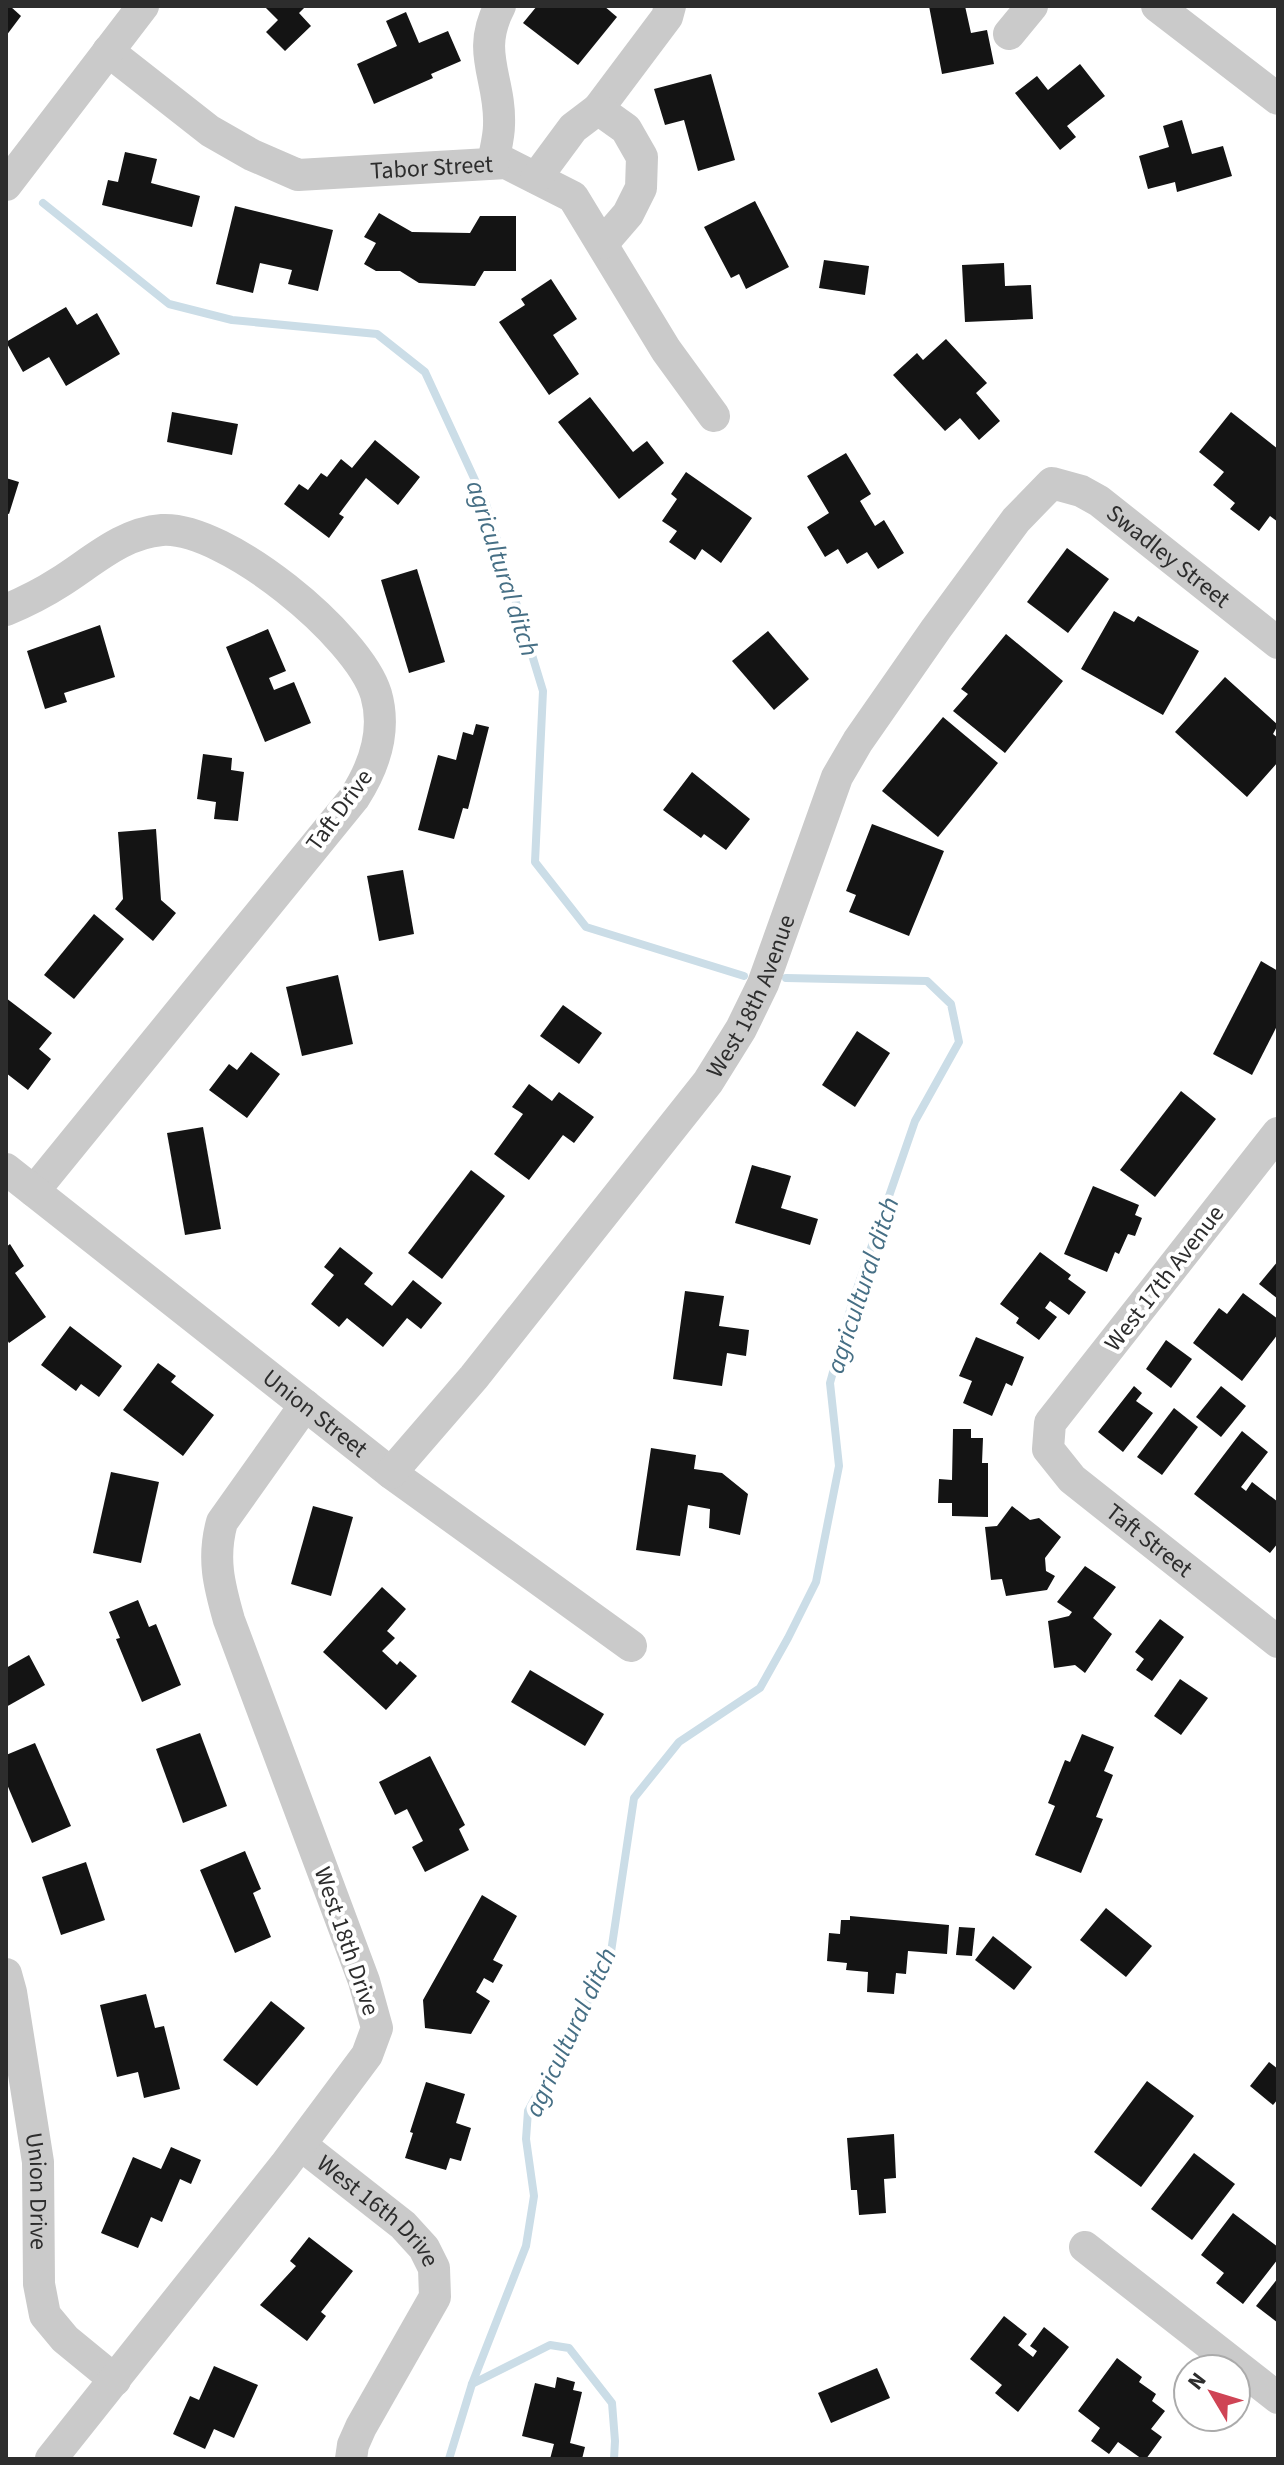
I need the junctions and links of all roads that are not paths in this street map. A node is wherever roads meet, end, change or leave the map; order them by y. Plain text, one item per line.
1 (143, 6) edge
2 (500, 6) edge
3 (670, 6) edge
4 (1032, 6) edge
5 (1157, 6) edge
6 (1009, 34) dead end
7 (108, 51) junction
8 (1278, 99) edge
9 (598, 109) junction
10 (493, 163) junction
11 (536, 178) junction
12 (6, 185) edge
13 (603, 243) junction
14 (714, 416) dead end
15 (1052, 483) joint
16 (6, 610) edge
17 (1278, 643) edge
18 (1277, 1136) edge
19 (6, 1169) edge
20 (34, 1191) junction
21 (305, 1405) junction
22 (1050, 1423) joint
23 (391, 1473) junction
24 (1278, 1642) edge
25 (631, 1646) dead end
26 (6, 1974) edge
27 (301, 2145) junction
28 (1085, 2247) dead end
29 (115, 2380) junction
30 (1278, 2398) edge
31 (51, 2459) edge
32 (351, 2459) edge

1 - 7 street
2 - 10 street
3 - 9 street
4 - 6 street
5 - 8 street
7 - 10 street, Tabor Street
7 - 12 street
9 - 11 street
9 - 13 street
10 - 11 street, Tabor Street
11 - 13 street, Tabor Street
13 - 14 street, Tabor Street
15 - 17 street, Swadley Street
15 - 23 street, West 18th Avenue
16 - 20 street, Taft Drive
18 - 22 street, West 17th Avenue
19 - 20 street, Union Street
20 - 21 street, Union Street
21 - 23 street, Union Street
21 - 27 street, West 18th Drive
22 - 24 street, Taft Street
23 - 25 street, Union Street
26 - 29 street, Union Drive
27 - 29 street, West 18th Drive
27 - 32 street, West 16th Drive
28 - 30 street
29 - 31 street, West 18th Drive

